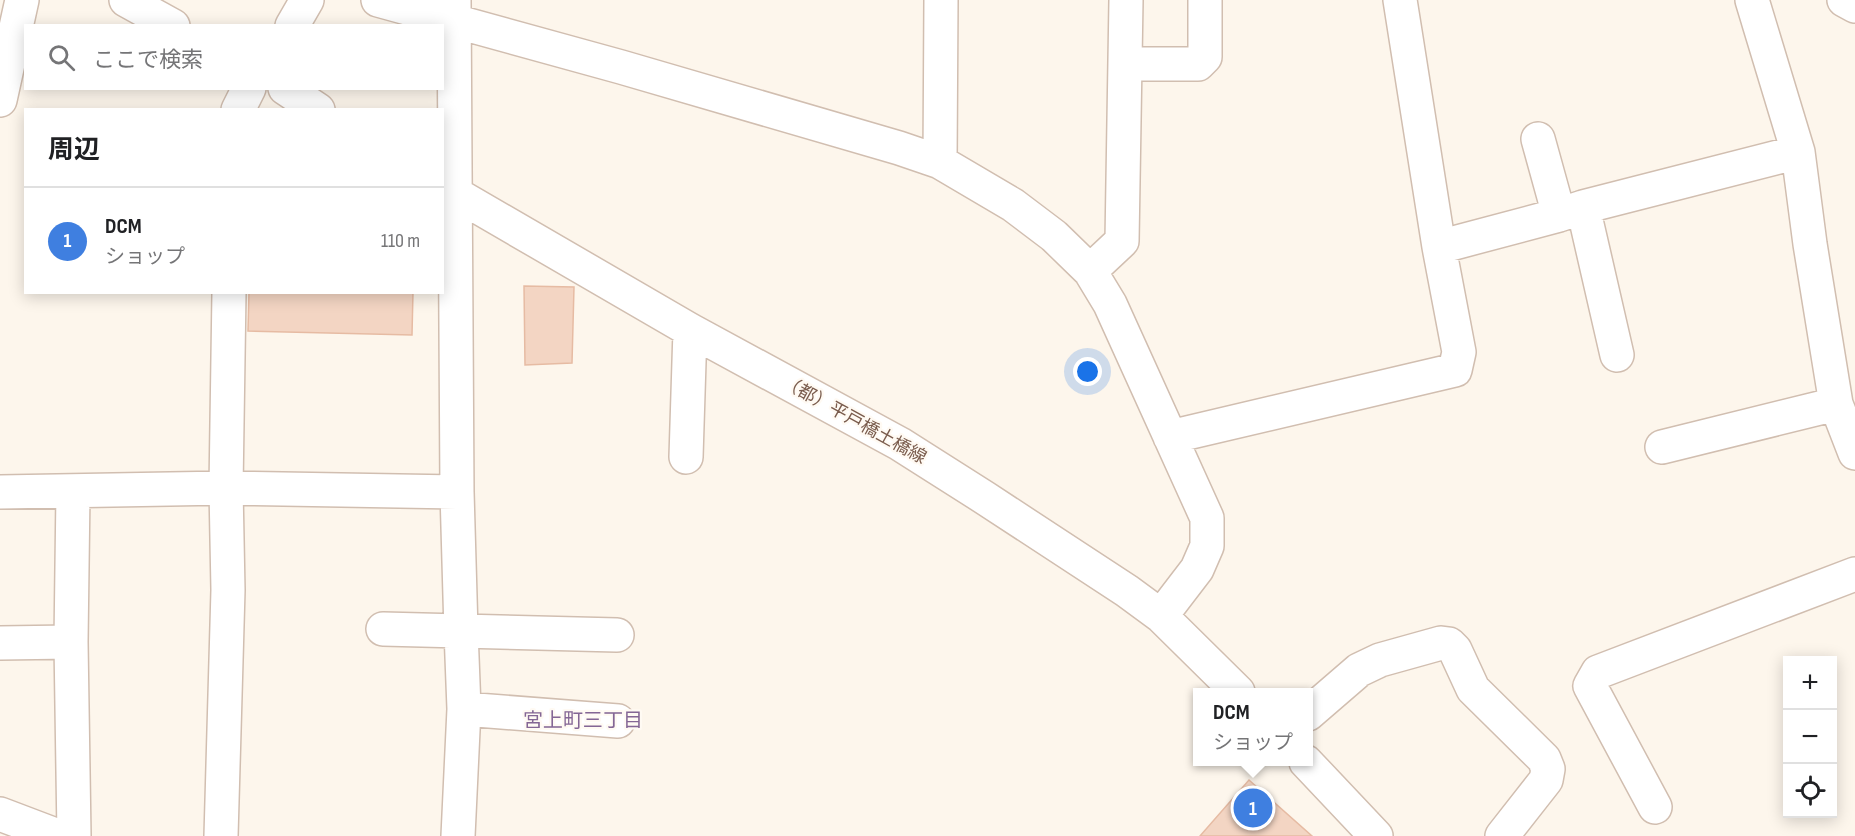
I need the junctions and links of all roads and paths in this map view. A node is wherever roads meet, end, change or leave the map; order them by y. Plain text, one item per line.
1 (22, 0) edge
2 (126, 0) edge
3 (307, 0) edge
4 (378, 0) edge
5 (941, 0) edge
6 (1126, 0) edge
7 (1204, 0) edge
8 (1400, 0) edge
9 (1752, 0) edge
10 (1844, 0) edge
11 (1855, 6) edge
12 (454, 10) edge
13 (169, 24) edge
14 (293, 24) edge
15 (1126, 64) junction
16 (248, 90) edge
17 (288, 90) edge
18 (0, 100) edge
19 (239, 108) edge
20 (315, 108) edge
21 (1538, 139) dead end
22 (1798, 152) junction
23 (940, 162) junction
24 (449, 190) edge
25 (1570, 211) junction
26 (1439, 247) junction
27 (1090, 271) junction
28 (229, 294) edge
29 (690, 330) junction
30 (1617, 355) dead end
31 (1836, 404) junction
32 (1170, 437) junction
33 (1662, 447) dead end
34 (1855, 453) edge
35 (686, 457) dead end
36 (226, 488) junction
37 (0, 492) edge
38 (73, 492) junction
39 (457, 492) junction
40 (1855, 574) edge
41 (1161, 616) junction
42 (383, 629) dead end
43 (461, 631) junction
44 (617, 635) dead end
45 (0, 642) edge
46 (71, 642) junction
47 (1233, 688) edge
48 (464, 709) junction
49 (1313, 710) edge
50 (618, 721) dead end
51 (1310, 766) edge
52 (1654, 807) dead end
53 (0, 814) edge
54 (58, 836) edge
55 (74, 836) edge
56 (221, 836) edge
57 (458, 836) edge
58 (1376, 836) edge
59 (1502, 836) edge

1 - 18 street
2 - 13 street
3 - 14 street
4 - 12 street
5 - 23 street
6 - 15 street
7 - 15 street
8 - 26 street
9 - 22 street
10 - 11 street
12 - 23 street
12 - 24 street
15 - 27 street
16 - 19 street
17 - 20 street
21 - 25 street
22 - 25 street
22 - 31 street
23 - 27 street
24 - 29 street, （都）平戸橋土橋線
24 - 39 street
25 - 26 street
25 - 30 street
26 - 32 street
27 - 32 street
28 - 36 street
29 - 35 street
29 - 41 street, （都）平戸橋土橋線
31 - 33 street
31 - 34 street
32 - 41 street
36 - 38 street
36 - 39 street
36 - 56 street
37 - 38 street
38 - 46 street
39 - 43 street
40 - 52 street
41 - 47 street, （都）平戸橋土橋線
42 - 43 street
43 - 44 street
43 - 48 street
45 - 46 street
46 - 55 street
48 - 50 street
48 - 57 street
49 - 59 street
51 - 58 street
53 - 54 street

